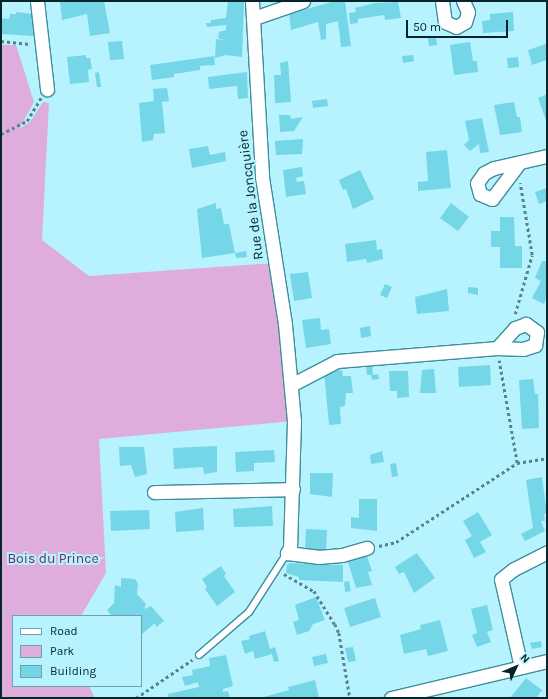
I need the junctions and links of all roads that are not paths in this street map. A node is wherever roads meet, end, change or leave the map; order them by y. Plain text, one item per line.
1 (36, 1) edge
2 (252, 1) edge
3 (302, 1) edge
4 (442, 1) edge
5 (463, 1) edge
6 (254, 18) junction
7 (47, 89) road end
8 (547, 156) edge
9 (518, 163) road end
10 (497, 348) junction
11 (291, 385) junction
12 (293, 489) junction
13 (154, 492) dead end
14 (367, 548) road end
15 (547, 552) edge
16 (287, 553) junction
17 (199, 655) road end
18 (547, 661) edge
19 (521, 667) junction
20 (391, 698) edge

1 - 7 street
2 - 6 street, Rue de la Joncquière
3 - 6 street
4 - 5 street
6 - 11 street, Rue de la Joncquière
8 - 9 street
10 - 10 street
10 - 11 street
11 - 12 street, Rue de la Joncquière
12 - 13 street
12 - 16 street, Rue de la Joncquière
14 - 16 street
15 - 19 street
16 - 17 lane, Rue de la Joncquière
18 - 19 street
19 - 20 street

